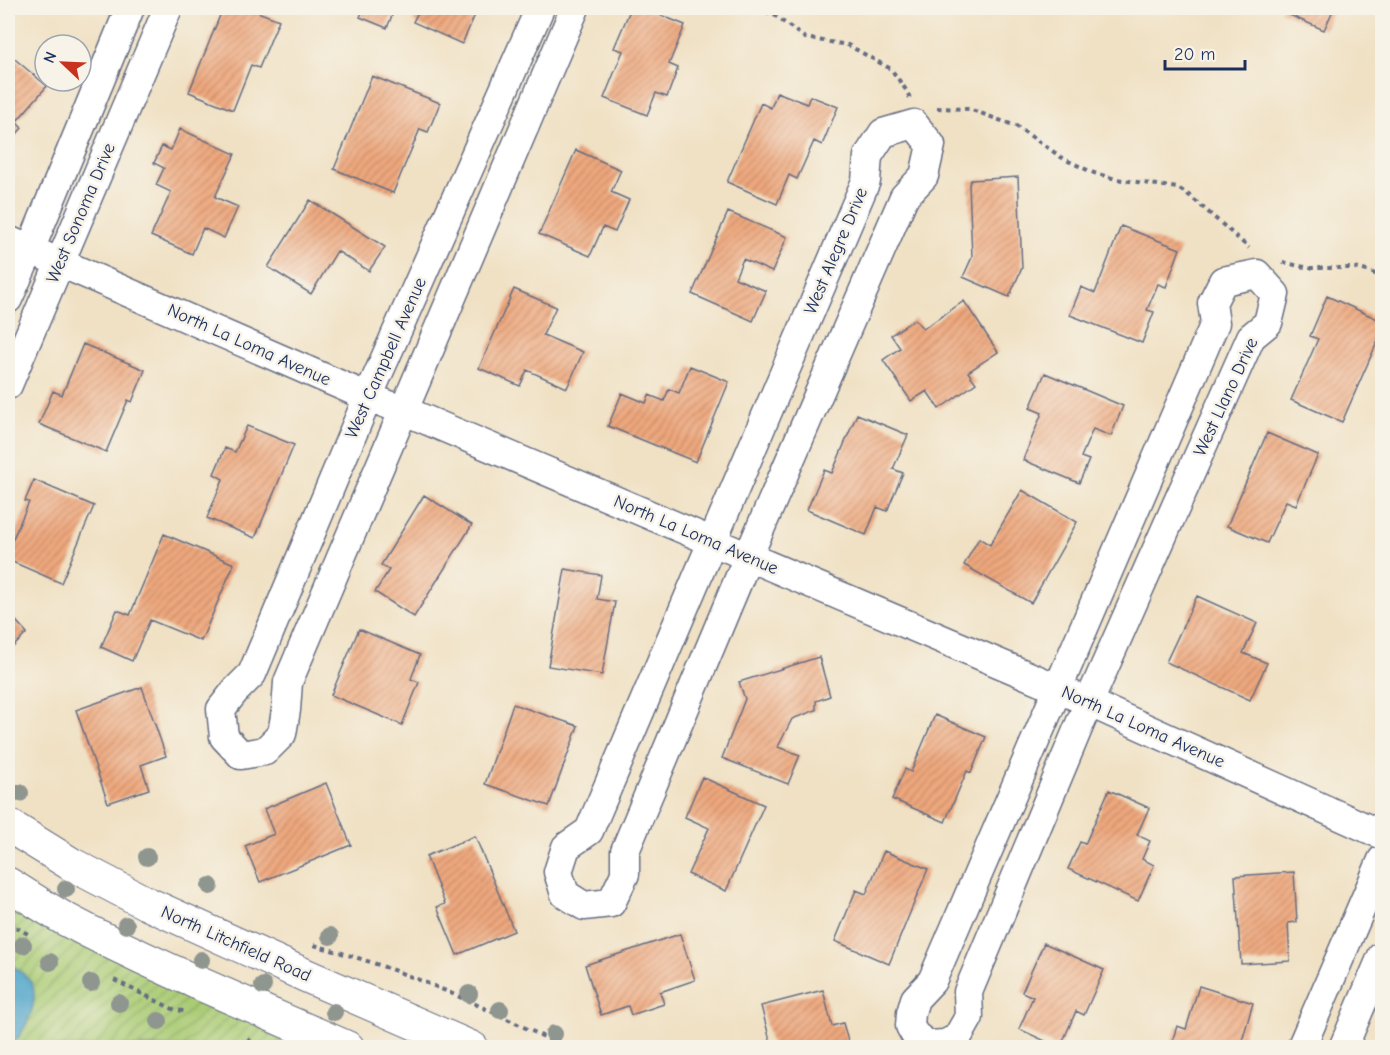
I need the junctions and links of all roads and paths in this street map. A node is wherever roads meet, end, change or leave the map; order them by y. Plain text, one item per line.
1 (168, 8) edge
2 (540, 8) edge
3 (575, 8) edge
4 (757, 8) edge
5 (126, 17) edge
6 (154, 40) junction
7 (916, 116) junction
8 (480, 144) junction
9 (512, 158) junction
10 (19, 245) edge
11 (60, 263) junction
12 (1266, 266) junction
13 (1383, 278) edge
14 (8, 299) edge
15 (805, 323) junction
16 (843, 339) junction
17 (8, 385) edge
18 (368, 397) junction
19 (405, 411) junction
20 (1152, 470) junction
21 (1186, 483) junction
22 (713, 542) junction
23 (748, 557) junction
24 (295, 572) junction
25 (329, 586) junction
26 (1057, 688) junction
27 (1089, 702) junction
28 (635, 724) junction
29 (672, 738) junction
30 (8, 789) edge
31 (16, 812) edge
32 (1383, 835) edge
33 (1383, 860) edge
34 (978, 872) junction
35 (8, 884) edge
36 (1012, 885) junction
37 (309, 943) dead end
38 (1383, 956) edge
39 (1317, 1010) junction
40 (1348, 1036) edge
41 (348, 1047) edge
42 (472, 1047) edge
43 (566, 1047) edge
44 (1301, 1047) edge

1 - 6 street, West Sonoma Drive
2 - 8 street, West Campbell Avenue
3 - 9 street, West Campbell Avenue
4 - 7 path
5 - 6 street, West Sonoma Drive
5 - 10 street, West Sonoma Drive
6 - 11 street, West Sonoma Drive
7 - 12 path
7 - 15 street, West Alegre Drive
7 - 16 street, West Alegre Drive
8 - 9 street
8 - 18 street, West Campbell Avenue
9 - 19 street, West Campbell Avenue
10 - 11 street, North La Loma Avenue
10 - 14 street, West Sonoma Drive
11 - 17 street, West Sonoma Drive
11 - 18 street, North La Loma Avenue
12 - 13 path
12 - 20 street, West Llano Drive
12 - 21 street, West Llano Drive
15 - 16 street, West Alegre Drive
15 - 22 street, West Alegre Drive
16 - 23 street, West Alegre Drive
18 - 19 street, North La Loma Avenue
18 - 24 street, West Campbell Avenue
19 - 22 street, North La Loma Avenue
19 - 25 street, West Campbell Avenue
20 - 21 street
20 - 26 street, West Llano Drive
21 - 27 street, West Llano Drive
22 - 23 street, North La Loma Avenue
22 - 28 street, West Alegre Drive
23 - 26 street, North La Loma Avenue
23 - 29 street, West Alegre Drive
24 - 25 street
24 - 25 street, West Campbell Avenue
26 - 27 street, North La Loma Avenue
26 - 34 street, West Llano Drive
27 - 32 street, North La Loma Avenue
27 - 36 street, West Llano Drive
28 - 29 street
28 - 29 street, West Alegre Drive
30 - 31 path
31 - 42 main road, North Litchfield Road
33 - 39 street
34 - 36 street
34 - 36 street, West Llano Drive
35 - 41 main road
37 - 43 path
38 - 40 street
39 - 40 street
39 - 44 street

